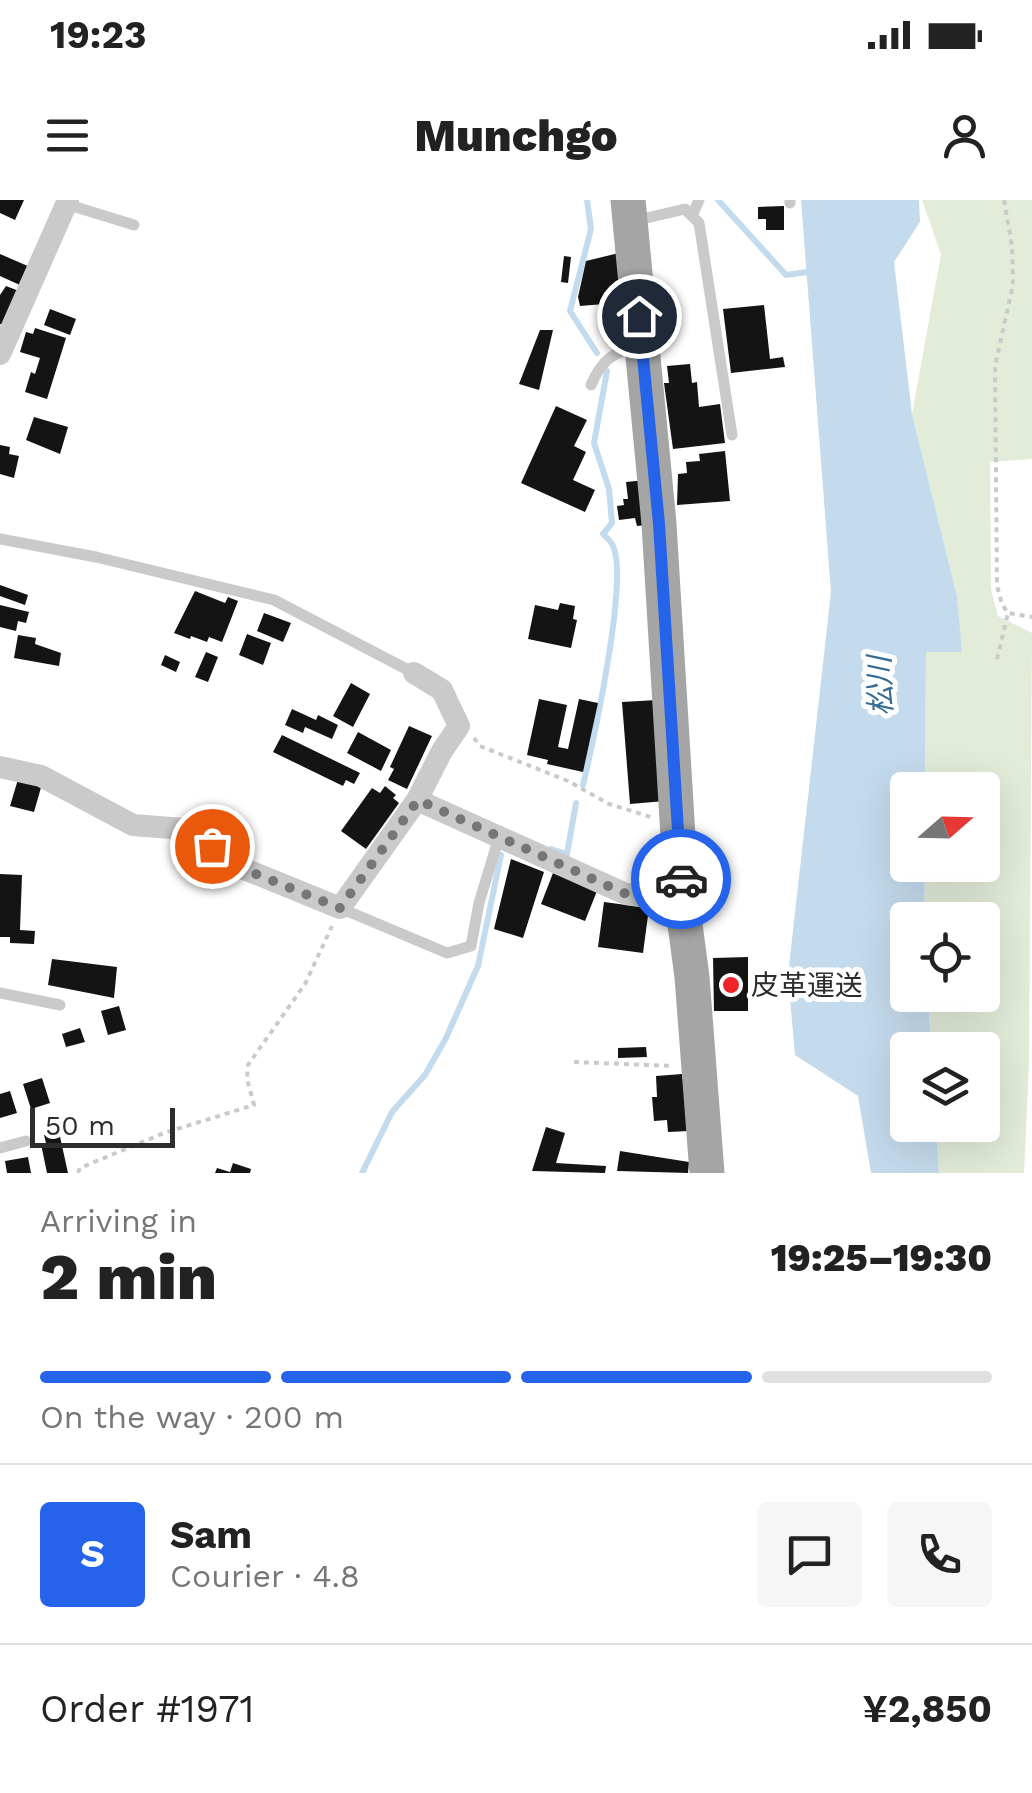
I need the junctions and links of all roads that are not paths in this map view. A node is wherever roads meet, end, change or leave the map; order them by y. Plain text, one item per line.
1 (699, 200) edge
2 (67, 202) edge
3 (629, 211) edge
4 (692, 216) junction
5 (134, 224) dead end
6 (642, 347) junction
7 (0, 354) edge
8 (591, 385) dead end
9 (732, 436) dead end
10 (0, 539) edge
11 (414, 673) joint
12 (0, 767) edge
13 (418, 800) junction
14 (499, 837) junction
15 (682, 902) junction
16 (340, 908) junction
17 (0, 993) edge
18 (60, 1005) dead end
19 (26, 1141) dead end
20 (0, 1148) edge
21 (707, 1173) edge

1 - 4 lane
2 - 5 lane
2 - 7 street
3 - 4 lane
3 - 6 main road
4 - 9 lane
6 - 8 lane
6 - 15 main road
10 - 11 lane
11 - 13 street
12 - 16 street
13 - 14 street
13 - 16 street
14 - 15 street
14 - 16 lane
15 - 21 main road
17 - 18 lane
19 - 20 lane

